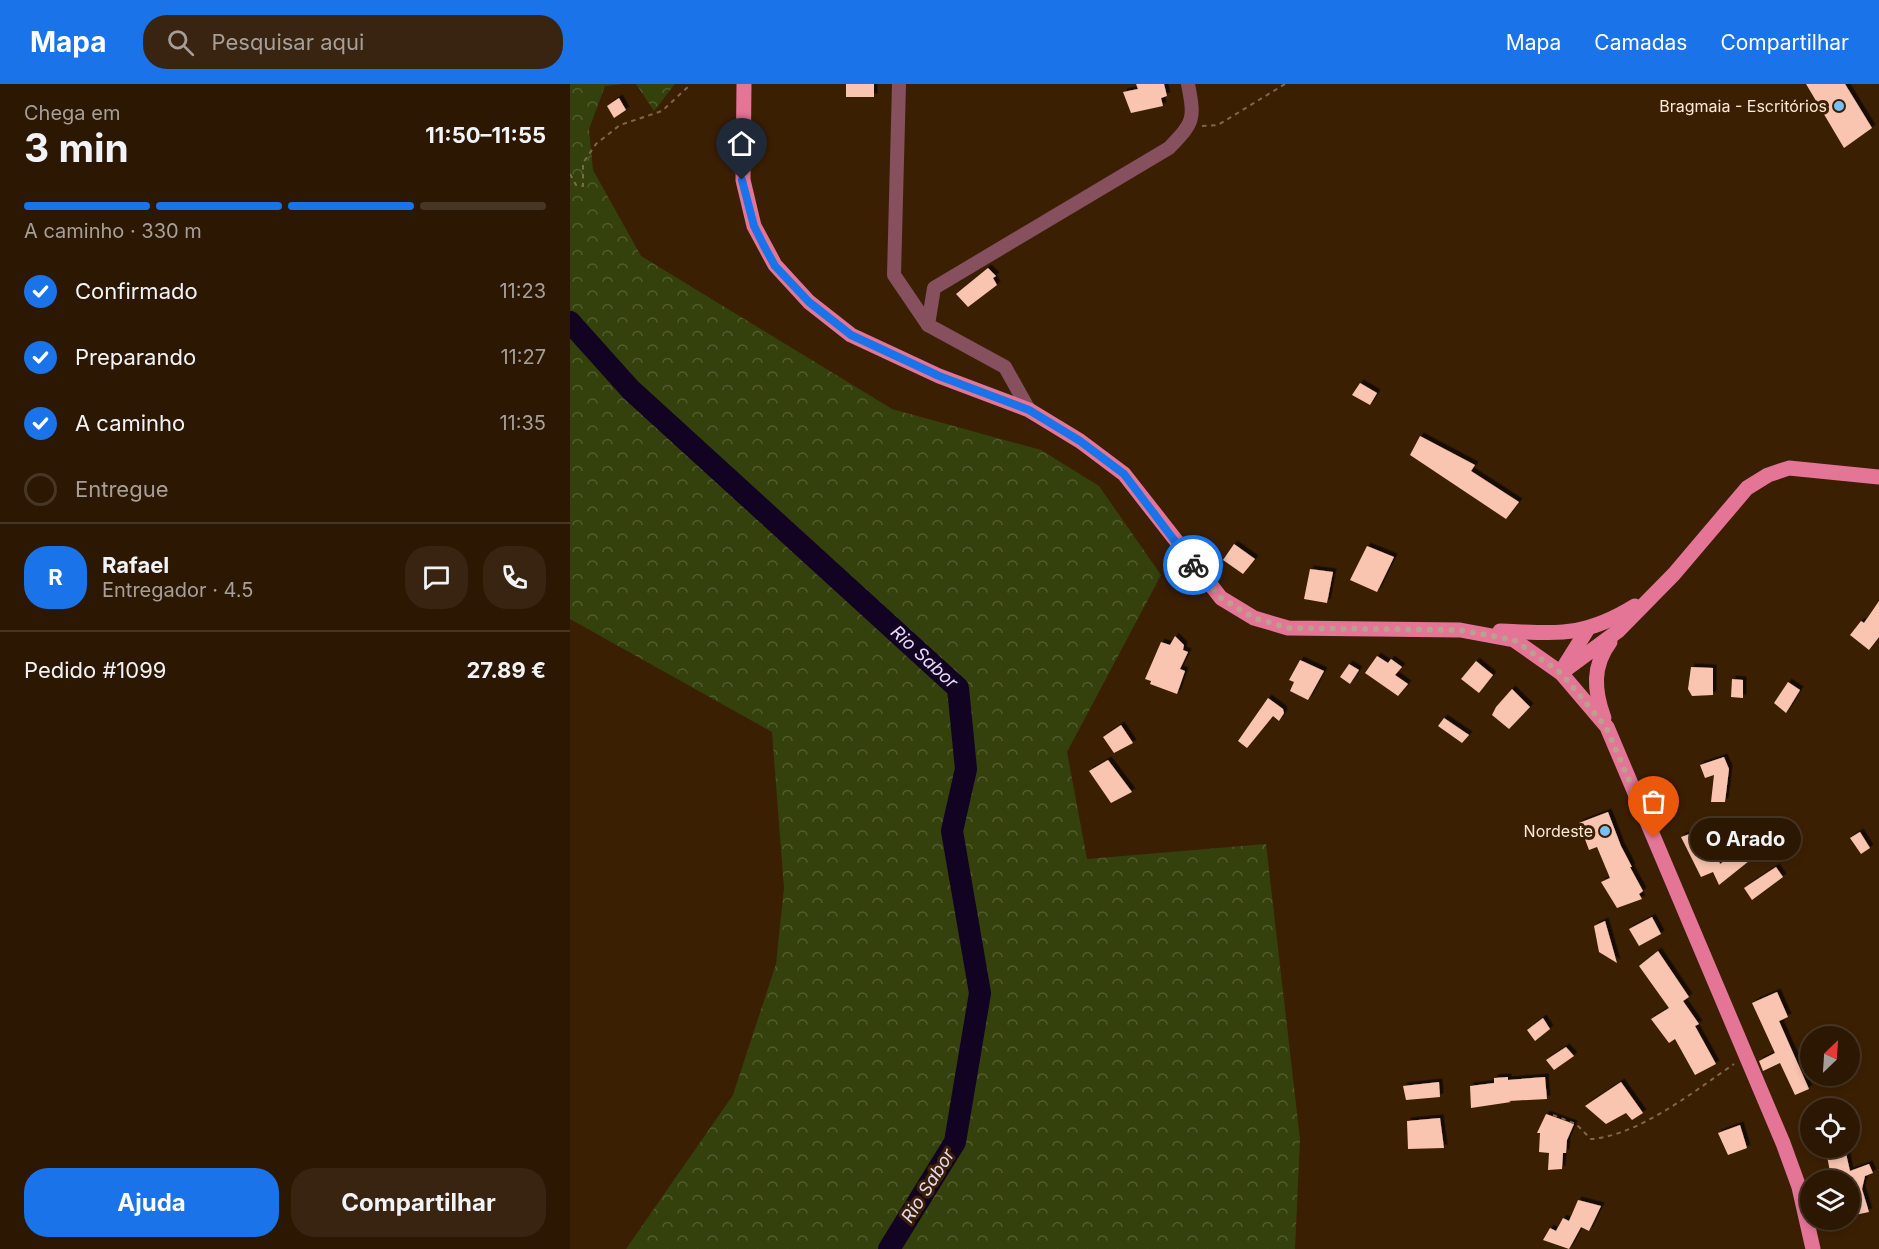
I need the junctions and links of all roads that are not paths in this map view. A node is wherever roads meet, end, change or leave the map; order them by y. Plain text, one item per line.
1 (744, 84) edge
2 (899, 84) edge
3 (1188, 84) edge
4 (928, 325) junction
5 (1029, 410) junction
6 (1879, 477) edge
7 (1664, 585) junction
8 (1460, 630) junction
9 (1587, 630) junction
10 (1618, 632) junction
11 (1561, 673) junction
12 (1606, 727) junction
13 (1813, 1249) edge

1 - 5 main road
2 - 4 street
3 - 4 street
4 - 5 street
5 - 8 main road
6 - 7 main road
7 - 9 main road
7 - 10 main road
8 - 9 main road
8 - 11 main road
9 - 11 main road
10 - 11 main road
10 - 12 main road
11 - 12 main road
12 - 13 main road

